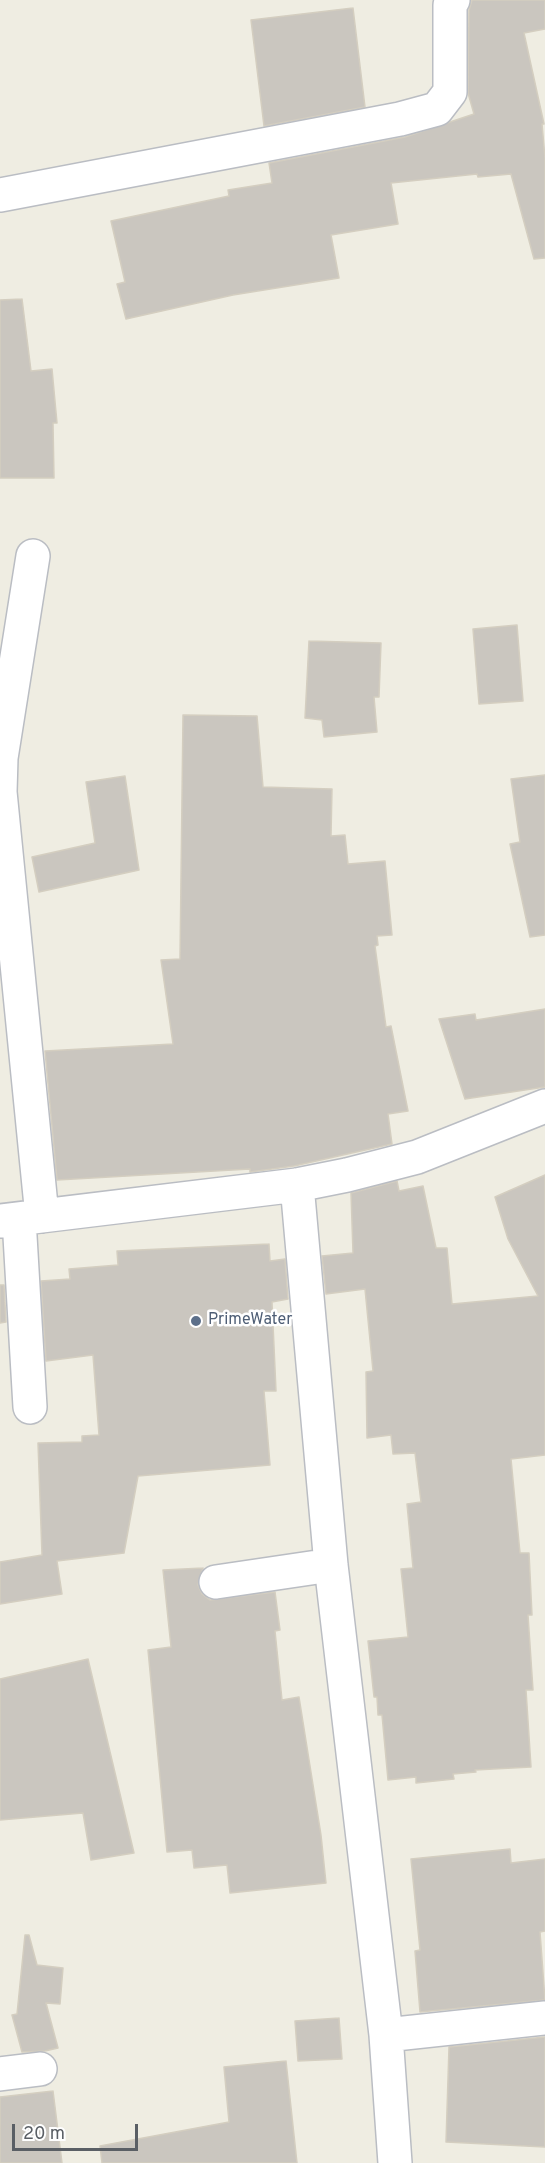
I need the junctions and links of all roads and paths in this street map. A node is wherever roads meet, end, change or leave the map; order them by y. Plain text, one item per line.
1 (453, 0) edge
2 (0, 195) edge
3 (33, 556) dead end
4 (545, 1106) edge
5 (297, 1185) junction
6 (20, 1219) edge
7 (30, 1407) dead end
8 (331, 1565) junction
9 (216, 1582) dead end
10 (545, 2018) edge
11 (386, 2035) junction
12 (40, 2069) dead end
13 (0, 2074) edge
14 (395, 2163) edge

1 - 2 street
3 - 6 street
4 - 5 street
5 - 6 street
5 - 8 street
6 - 7 street
8 - 9 street
8 - 11 street
10 - 11 street
11 - 14 street
12 - 13 street

